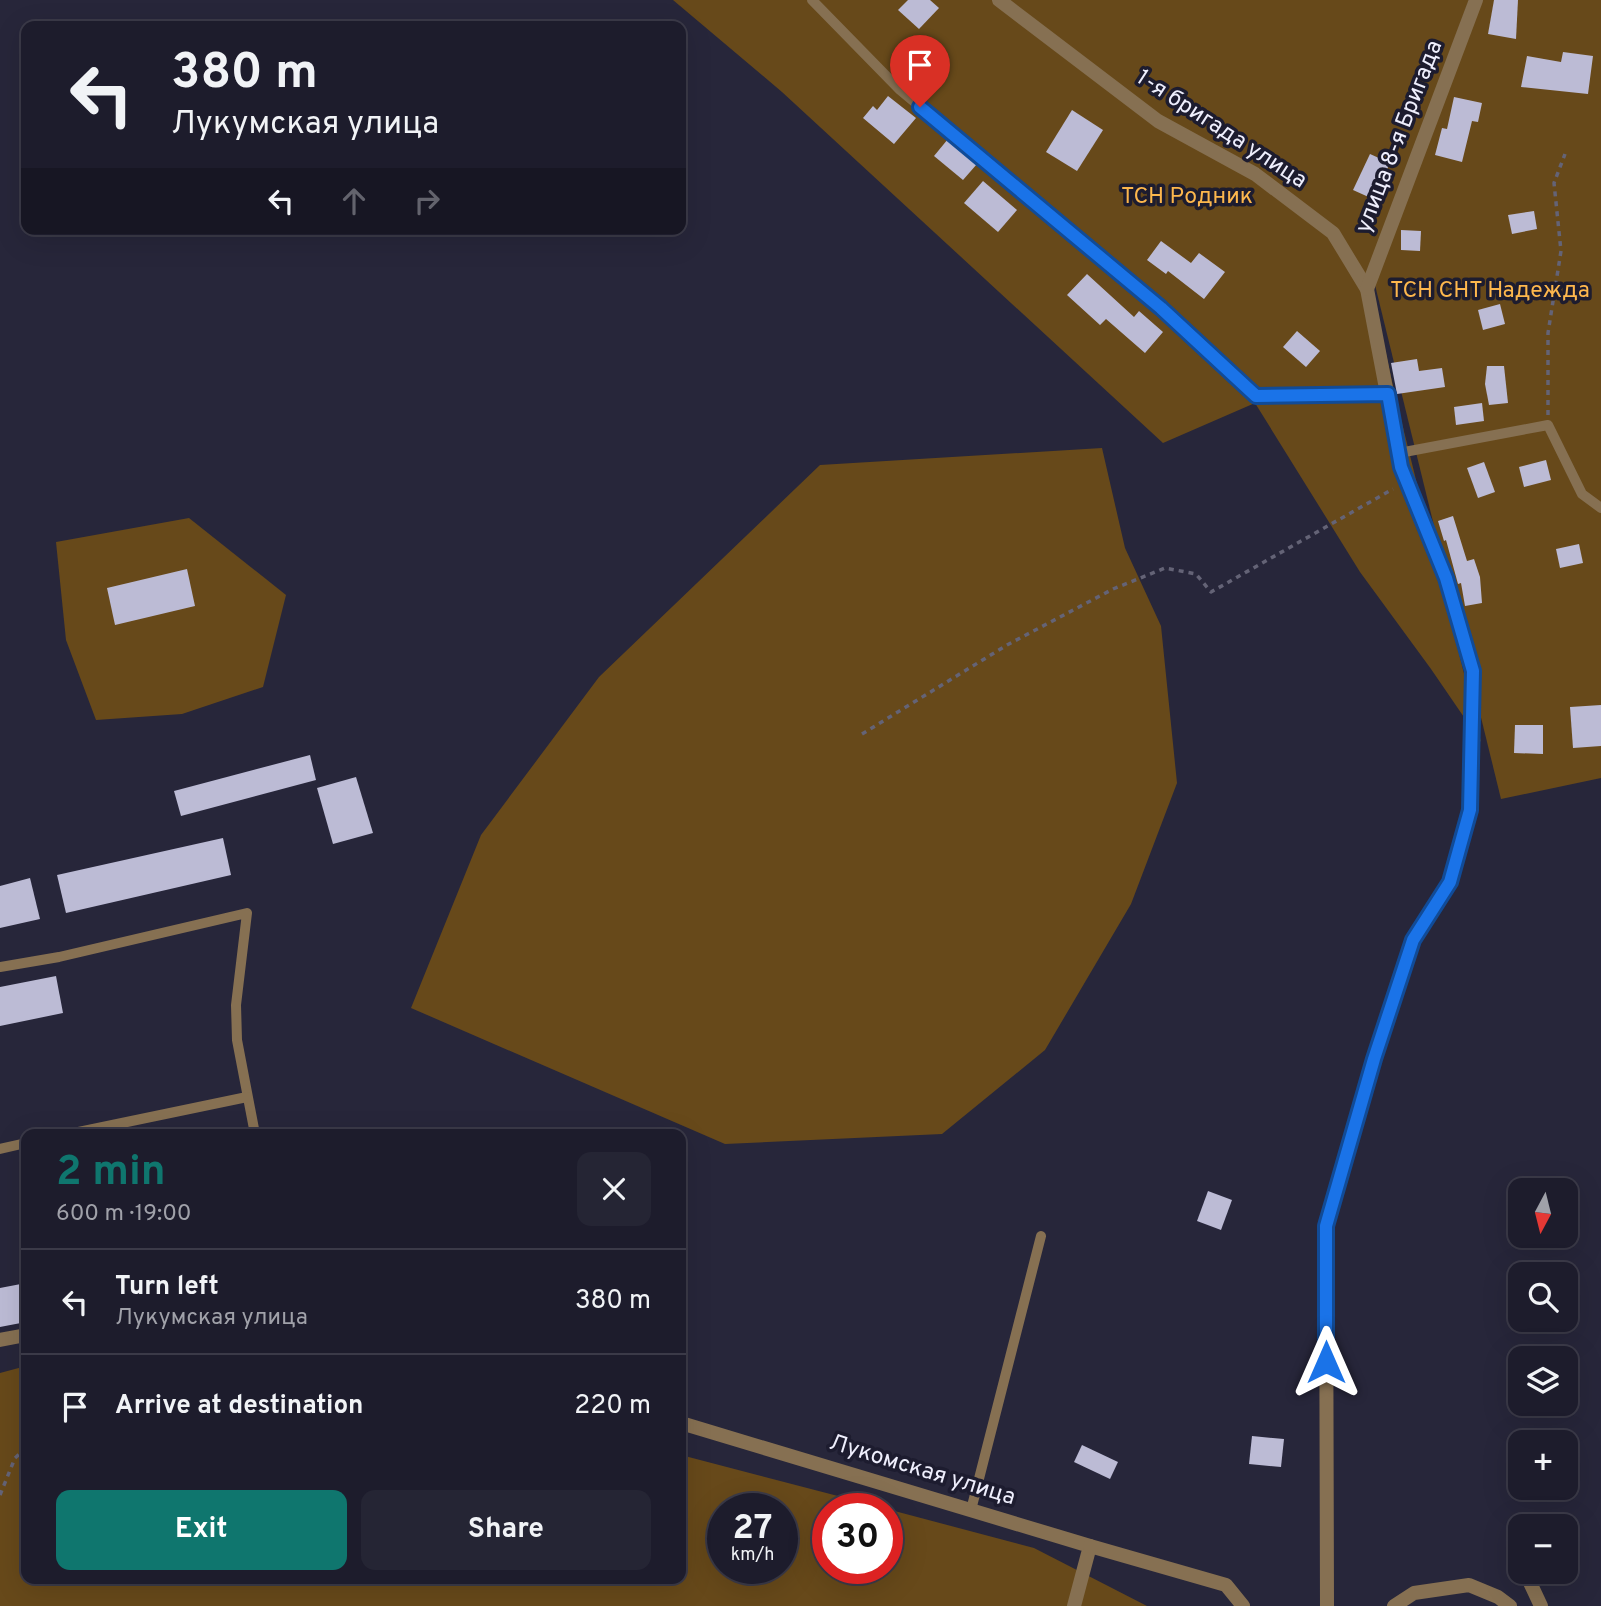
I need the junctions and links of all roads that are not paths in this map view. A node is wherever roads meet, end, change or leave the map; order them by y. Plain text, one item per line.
1 (812, 0) edge
2 (999, 0) edge
3 (1476, 0) edge
4 (1367, 289) junction
5 (1388, 394) junction
6 (1399, 453) junction
7 (1601, 508) edge
8 (0, 967) edge
9 (247, 1097) junction
10 (93, 1129) edge
11 (254, 1129) edge
12 (21, 1144) edge
13 (0, 1149) edge
14 (1041, 1236) dead end
15 (21, 1336) edge
16 (0, 1340) edge
17 (686, 1424) edge
18 (971, 1510) junction
19 (1090, 1546) junction
20 (1531, 1584) edge
21 (1074, 1606) edge
22 (1243, 1606) edge
23 (1327, 1606) edge
24 (1394, 1606) edge
25 (1510, 1606) edge
26 (1541, 1606) edge

1 - 5 lane
2 - 4 street, 1-я бригада улица
3 - 4 street, улица 8-я Бригада
4 - 5 street
5 - 6 street
6 - 7 lane
6 - 23 street
8 - 9 lane
9 - 10 lane
9 - 11 lane
12 - 13 lane
14 - 18 lane
15 - 16 street
17 - 18 street, Лукомская улица
18 - 19 street, Лукомская улица
19 - 21 street
19 - 22 street, Лукомская улица
20 - 26 street
24 - 25 street

